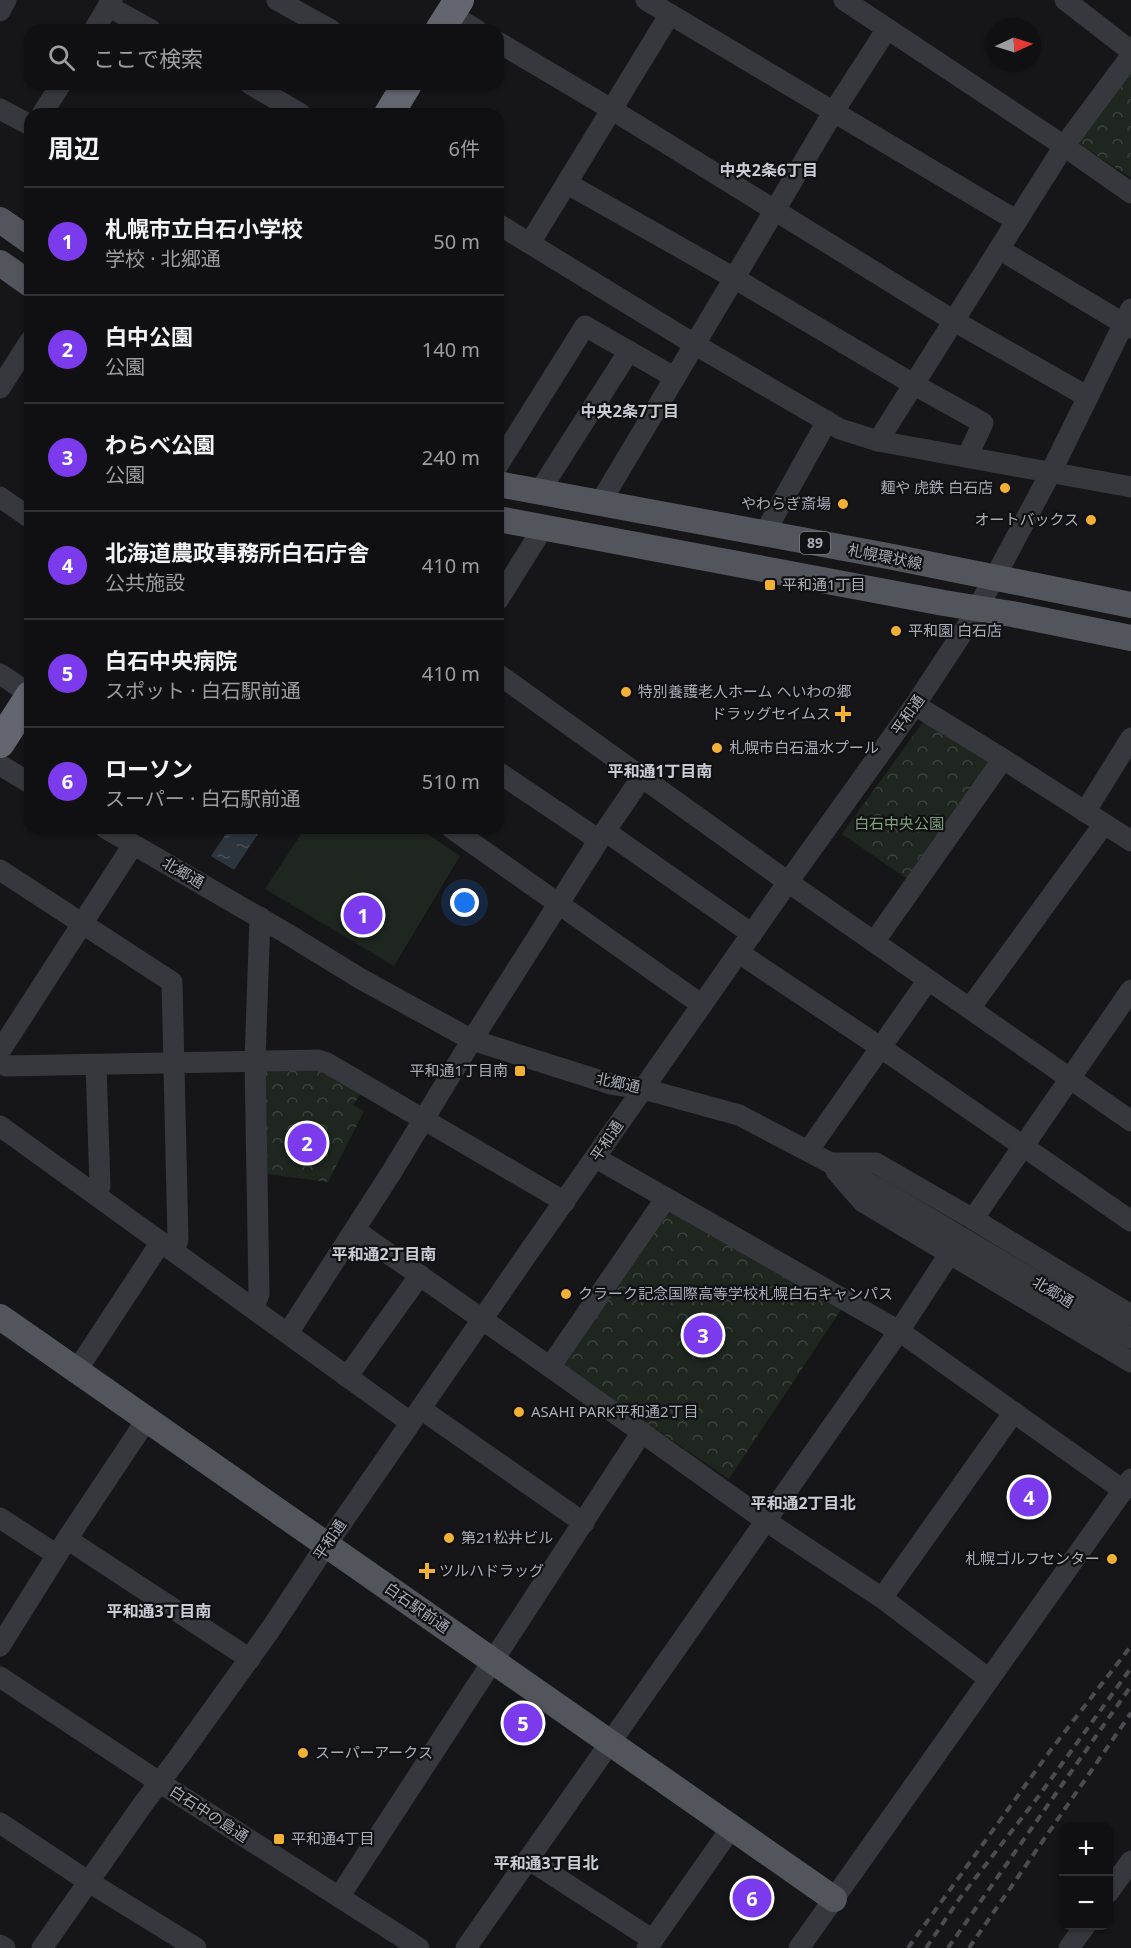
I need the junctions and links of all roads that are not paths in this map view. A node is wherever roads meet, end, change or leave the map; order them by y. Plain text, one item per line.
1 (6, 0) edge
2 (277, 0) edge
3 (646, 0) edge
4 (844, 0) edge
5 (1065, 0) edge
6 (110, 3) edge
7 (0, 11) edge
8 (670, 14) junction
9 (449, 15) edge
10 (98, 24) edge
11 (142, 24) edge
12 (320, 24) edge
13 (466, 24) edge
14 (887, 29) junction
15 (504, 46) edge
16 (1131, 51) edge
17 (1131, 56) edge
18 (57, 90) edge
19 (260, 90) edge
20 (403, 90) edge
21 (46, 108) edge
22 (291, 108) edge
23 (393, 108) edge
24 (0, 109) edge
25 (611, 109) junction
26 (834, 111) junction
27 (24, 122) edge
28 (1064, 146) junction
29 (568, 184) junction
30 (1131, 193) edge
31 (774, 210) junction
32 (0, 220) edge
33 (1017, 221) junction
34 (504, 228) edge
35 (24, 237) edge
36 (530, 243) junction
37 (999, 249) junction
38 (0, 263) edge
39 (734, 278) junction
40 (24, 280) edge
41 (1129, 320) edge
42 (954, 321) junction
43 (694, 344) junction
44 (24, 350) edge
45 (629, 351) junction
46 (674, 377) junction
47 (2, 382) edge
48 (913, 384) junction
49 (1088, 397) junction
50 (827, 421) junction
51 (878, 441) junction
52 (504, 455) edge
53 (967, 457) junction
54 (1051, 472) junction
55 (504, 485) edge
56 (1131, 487) edge
57 (539, 492) junction
58 (0, 496) edge
59 (600, 503) junction
60 (24, 514) edge
61 (504, 520) edge
62 (543, 528) junction
63 (764, 534) junction
64 (995, 577) junction
65 (504, 590) edge
66 (1131, 605) edge
67 (977, 609) junction
68 (1131, 638) edge
69 (0, 674) edge
70 (504, 678) edge
71 (24, 691) edge
72 (24, 705) edge
73 (915, 705) junction
74 (1131, 738) edge
75 (0, 743) edge
76 (1004, 759) junction
77 (0, 765) edge
78 (504, 776) edge
79 (642, 777) junction
80 (24, 779) edge
81 (1085, 812) junction
82 (1104, 824) junction
83 (115, 834) edge
84 (459, 834) edge
85 (602, 835) junction
86 (1131, 841) edge
87 (133, 845) junction
88 (0, 870) edge
89 (788, 882) junction
90 (558, 905) junction
91 (260, 917) junction
92 (83, 925) junction
93 (752, 934) junction
94 (874, 942) junction
95 (739, 954) junction
96 (928, 980) junction
97 (1131, 990) edge
98 (702, 1005) junction
99 (970, 1008) junction
100 (472, 1040) junction
101 (880, 1047) junction
102 (0, 1052) edge
103 (255, 1061) junction
104 (0, 1062) edge
105 (175, 1062) junction
106 (96, 1065) junction
107 (1070, 1078) junction
108 (644, 1089) junction
109 (425, 1119) junction
110 (1131, 1121) edge
111 (0, 1126) edge
112 (1023, 1146) junction
113 (808, 1151) junction
114 (596, 1158) junction
115 (830, 1163) junction
116 (97, 1195) junction
117 (666, 1198) junction
118 (566, 1202) junction
119 (973, 1218) junction
120 (1131, 1221) edge
121 (355, 1230) junction
122 (168, 1246) junction
123 (950, 1253) junction
124 (420, 1275) junction
125 (254, 1307) junction
126 (1131, 1315) edge
127 (0, 1317) edge
128 (483, 1320) junction
129 (899, 1331) junction
130 (288, 1333) junction
131 (1131, 1338) edge
132 (1131, 1362) edge
133 (550, 1367) junction
134 (77, 1370) junction
135 (347, 1377) junction
136 (1014, 1412) junction
137 (416, 1416) junction
138 (147, 1419) junction
139 (642, 1431) junction
140 (1127, 1485) edge
141 (0, 1518) edge
142 (766, 1521) junction
143 (584, 1523) junction
144 (327, 1545) junction
145 (62, 1547) junction
146 (882, 1598) junction
147 (0, 1646) edge
148 (250, 1659) junction
149 (493, 1660) junction
150 (0, 1677) edge
151 (989, 1679) junction
152 (610, 1742) junction
153 (159, 1782) junction
154 (0, 1823) edge
155 (732, 1827) junction
156 (528, 1859) junction
157 (1131, 1861) edge
158 (89, 1881) junction
159 (1113, 1886) edge
160 (339, 1897) junction
161 (834, 1899) junction
162 (1082, 1930) edge
163 (650, 1944) edge
164 (0, 1945) edge
165 (5, 1948) edge
166 (42, 1948) edge
167 (196, 1948) edge
168 (419, 1948) edge
169 (466, 1948) edge
170 (799, 1948) edge
171 (1069, 1948) edge

1 - 7 street
2 - 12 street
3 - 8 street
4 - 14 street
5 - 16 street
6 - 10 street
6 - 11 street
8 - 25 street
8 - 26 street
9 - 13 street
14 - 26 street
14 - 28 street
15 - 25 street
17 - 28 street
18 - 21 street
19 - 22 street
20 - 23 highway
24 - 27 street
25 - 29 street
25 - 31 street
26 - 31 street
26 - 33 street
28 - 30 street
28 - 33 street
29 - 36 street
29 - 39 street
31 - 39 street
31 - 42 street
32 - 35 main road
33 - 37 street
34 - 36 street
36 - 43 street
37 - 41 street
37 - 42 street
38 - 40 main road
39 - 43 street
39 - 48 street
41 - 49 street, 平和通
42 - 48 street
42 - 49 street
43 - 46 street
43 - 50 street
44 - 47 street
45 - 46 street
45 - 52 street
45 - 57 street
46 - 59 street
48 - 51 street
48 - 53 street
49 - 54 street, 平和通
50 - 51 street
50 - 63 street
51 - 53 street
53 - 54 street
54 - 56 street
54 - 64 street, 平和通
55 - 57 main road, 札幌環状線 / 89
57 - 59 main road, 札幌環状線 / 89
58 - 60 street
59 - 63 main road, 札幌環状線 / 89
61 - 62 main road, 89
62 - 65 street
62 - 67 main road, 89
63 - 64 main road, 札幌環状線 / 89
64 - 66 main road, 札幌環状線 / 89
64 - 67 street, 平和通
67 - 68 main road, 89
67 - 73 street, 平和通
69 - 71 street
70 - 79 street
72 - 75 highway
73 - 76 street
73 - 89 street, 平和通
74 - 81 street
76 - 81 street
76 - 94 street
77 - 80 street
78 - 85 street
79 - 85 street
79 - 89 street
81 - 82 street
82 - 86 street
82 - 99 street
83 - 87 street, 北郷通
84 - 90 street
85 - 90 street
85 - 93 street
87 - 91 street, 北郷通
87 - 92 street
88 - 92 street
89 - 93 street, 平和通
89 - 94 street
90 - 98 street
90 - 100 street
91 - 100 street, 北郷通
91 - 103 street
92 - 102 street
92 - 105 street
93 - 95 street, 平和通
94 - 96 street
95 - 98 street, 平和通
95 - 101 street
96 - 99 street
96 - 101 street
97 - 107 street
98 - 108 street, 平和通
99 - 107 street
100 - 108 street, 北郷通
100 - 109 street
101 - 112 street
101 - 113 street
103 - 105 street
103 - 109 street
103 - 125 street
104 - 106 street
105 - 106 street
105 - 122 street
106 - 116 street
107 - 110 street
107 - 112 street
108 - 113 street, 北郷通
108 - 114 street, 平和通
109 - 118 street
109 - 121 street
111 - 116 street
112 - 119 street
112 - 120 street
113 - 115 street, 北郷通
114 - 117 street
114 - 118 street, 平和通
115 - 119 street
115 - 123 street
115 - 131 street, 北郷通
116 - 122 street
117 - 129 street
117 - 133 street
118 - 128 street, 平和通
119 - 126 street
121 - 124 street
121 - 130 street
122 - 125 street
122 - 134 street
123 - 129 street
123 - 132 street
124 - 128 street
124 - 135 street
125 - 130 street
127 - 134 main road, 白石駅前通
128 - 133 street
128 - 137 street, 平和通
129 - 136 street
129 - 142 street
130 - 135 street
133 - 139 street
134 - 138 main road, 白石駅前通
135 - 137 street
136 - 140 street
136 - 146 street
137 - 143 street
137 - 144 street, 平和通
138 - 144 main road, 白石駅前通
138 - 145 street
139 - 142 street
139 - 143 street
140 - 151 street
141 - 145 street
142 - 146 street
142 - 152 street
143 - 149 street
144 - 148 street, 平和通
144 - 149 main road, 白石駅前通
145 - 147 street
145 - 148 street
146 - 151 street
148 - 153 street, 平和通
149 - 152 main road, 白石駅前通
149 - 160 street
150 - 153 street, 白石中の島通
151 - 161 street
152 - 155 main road, 白石駅前通
152 - 156 street
153 - 158 street, 平和通
153 - 160 street, 白石中の島通
154 - 158 street
155 - 161 main road, 白石駅前通
155 - 163 street
156 - 163 street
156 - 169 street
157 - 159 street
158 - 166 street, 平和通
158 - 167 street
160 - 168 street, 白石中の島通
161 - 170 street
162 - 171 street
164 - 165 street

